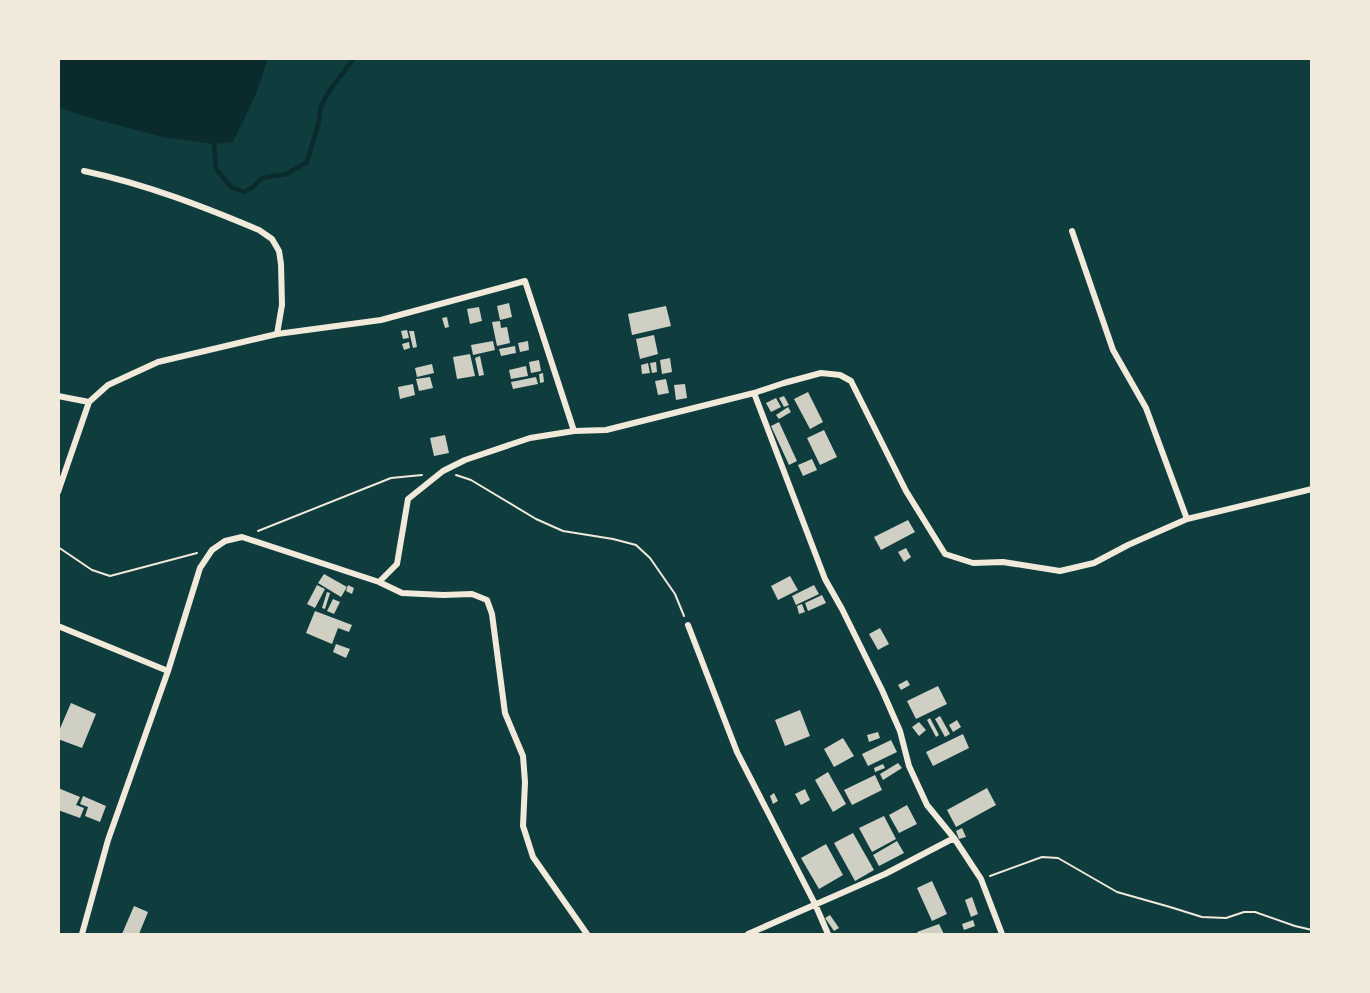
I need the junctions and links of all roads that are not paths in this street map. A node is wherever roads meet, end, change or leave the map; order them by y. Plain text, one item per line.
1 (84, 171) dead end
2 (1072, 231) dead end
3 (277, 334) junction
4 (754, 393) junction
5 (58, 396) edge
6 (89, 402) junction
7 (574, 431) junction
8 (1311, 489) edge
9 (58, 492) edge
10 (1187, 519) junction
11 (379, 582) junction
12 (688, 625) road end
13 (58, 626) edge
14 (168, 671) junction
15 (954, 838) junction
16 (815, 904) junction
17 (82, 934) edge
18 (587, 934) edge
19 (748, 934) edge
20 (828, 934) edge
21 (1002, 934) edge

1 - 3 street
2 - 10 street
3 - 6 street
3 - 7 street
4 - 7 street
4 - 10 street
4 - 15 street
5 - 6 street
6 - 9 street
7 - 11 street
8 - 10 street
11 - 14 street
11 - 18 street
12 - 16 street
13 - 14 street
14 - 17 street
15 - 16 street
15 - 21 street
16 - 19 street
16 - 20 street

